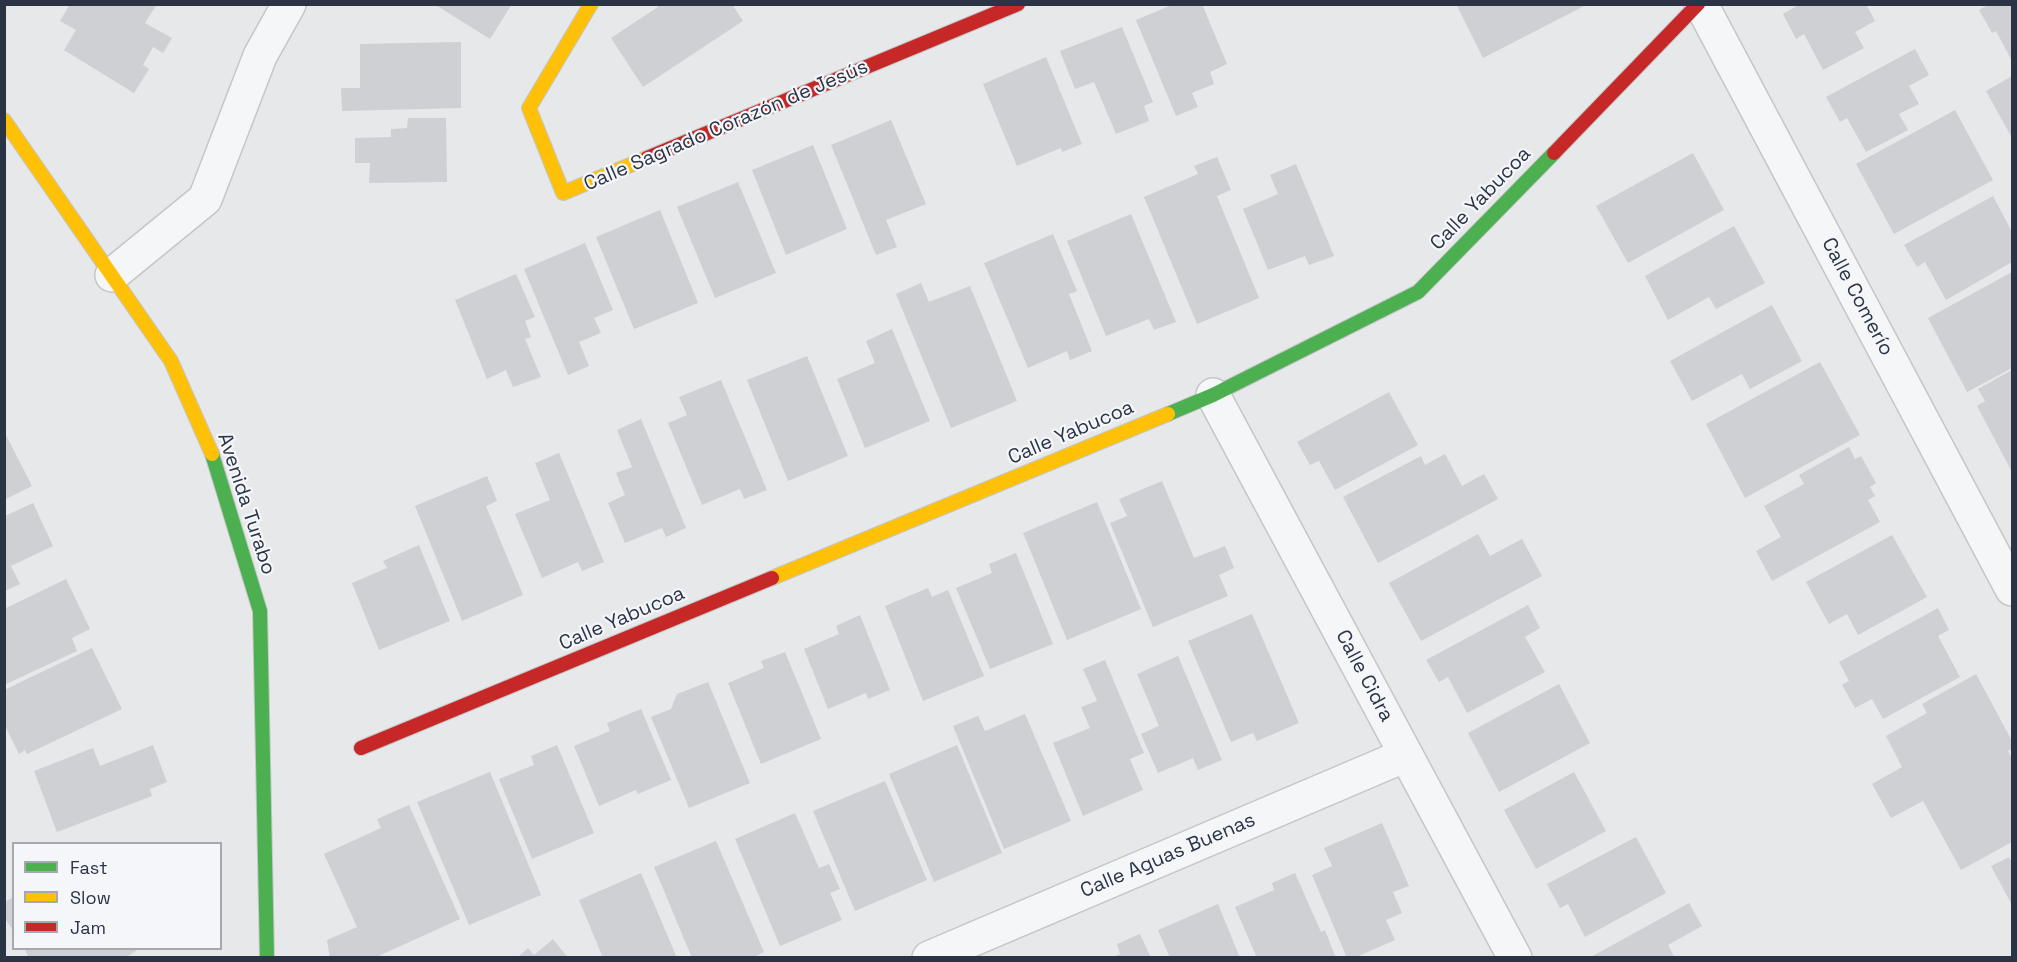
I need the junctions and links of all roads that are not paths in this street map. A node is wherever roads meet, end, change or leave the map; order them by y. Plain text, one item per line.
1 (289, 4) edge
2 (591, 4) edge
3 (1018, 4) edge
4 (1700, 4) edge
5 (981, 11) edge
6 (4, 120) edge
7 (112, 275) junction
8 (1213, 395) junction
9 (2013, 589) edge
10 (361, 748) dead end
11 (1406, 754) junction
12 (267, 957) edge
13 (929, 957) edge
14 (1515, 957) edge

1 - 7 street
2 - 5 street, Calle Sagrado Corazón de Jesús
3 - 5 street, Calle Sagrado Corazón de Jesús
4 - 8 street, Calle Yabucoa
4 - 9 street, Calle Comerío
6 - 7 street, Avenida Turabo
7 - 12 street, Avenida Turabo
8 - 10 street, Calle Yabucoa
8 - 11 street, Calle Cidra
11 - 13 street, Calle Aguas Buenas
11 - 14 street, Calle Cidra

